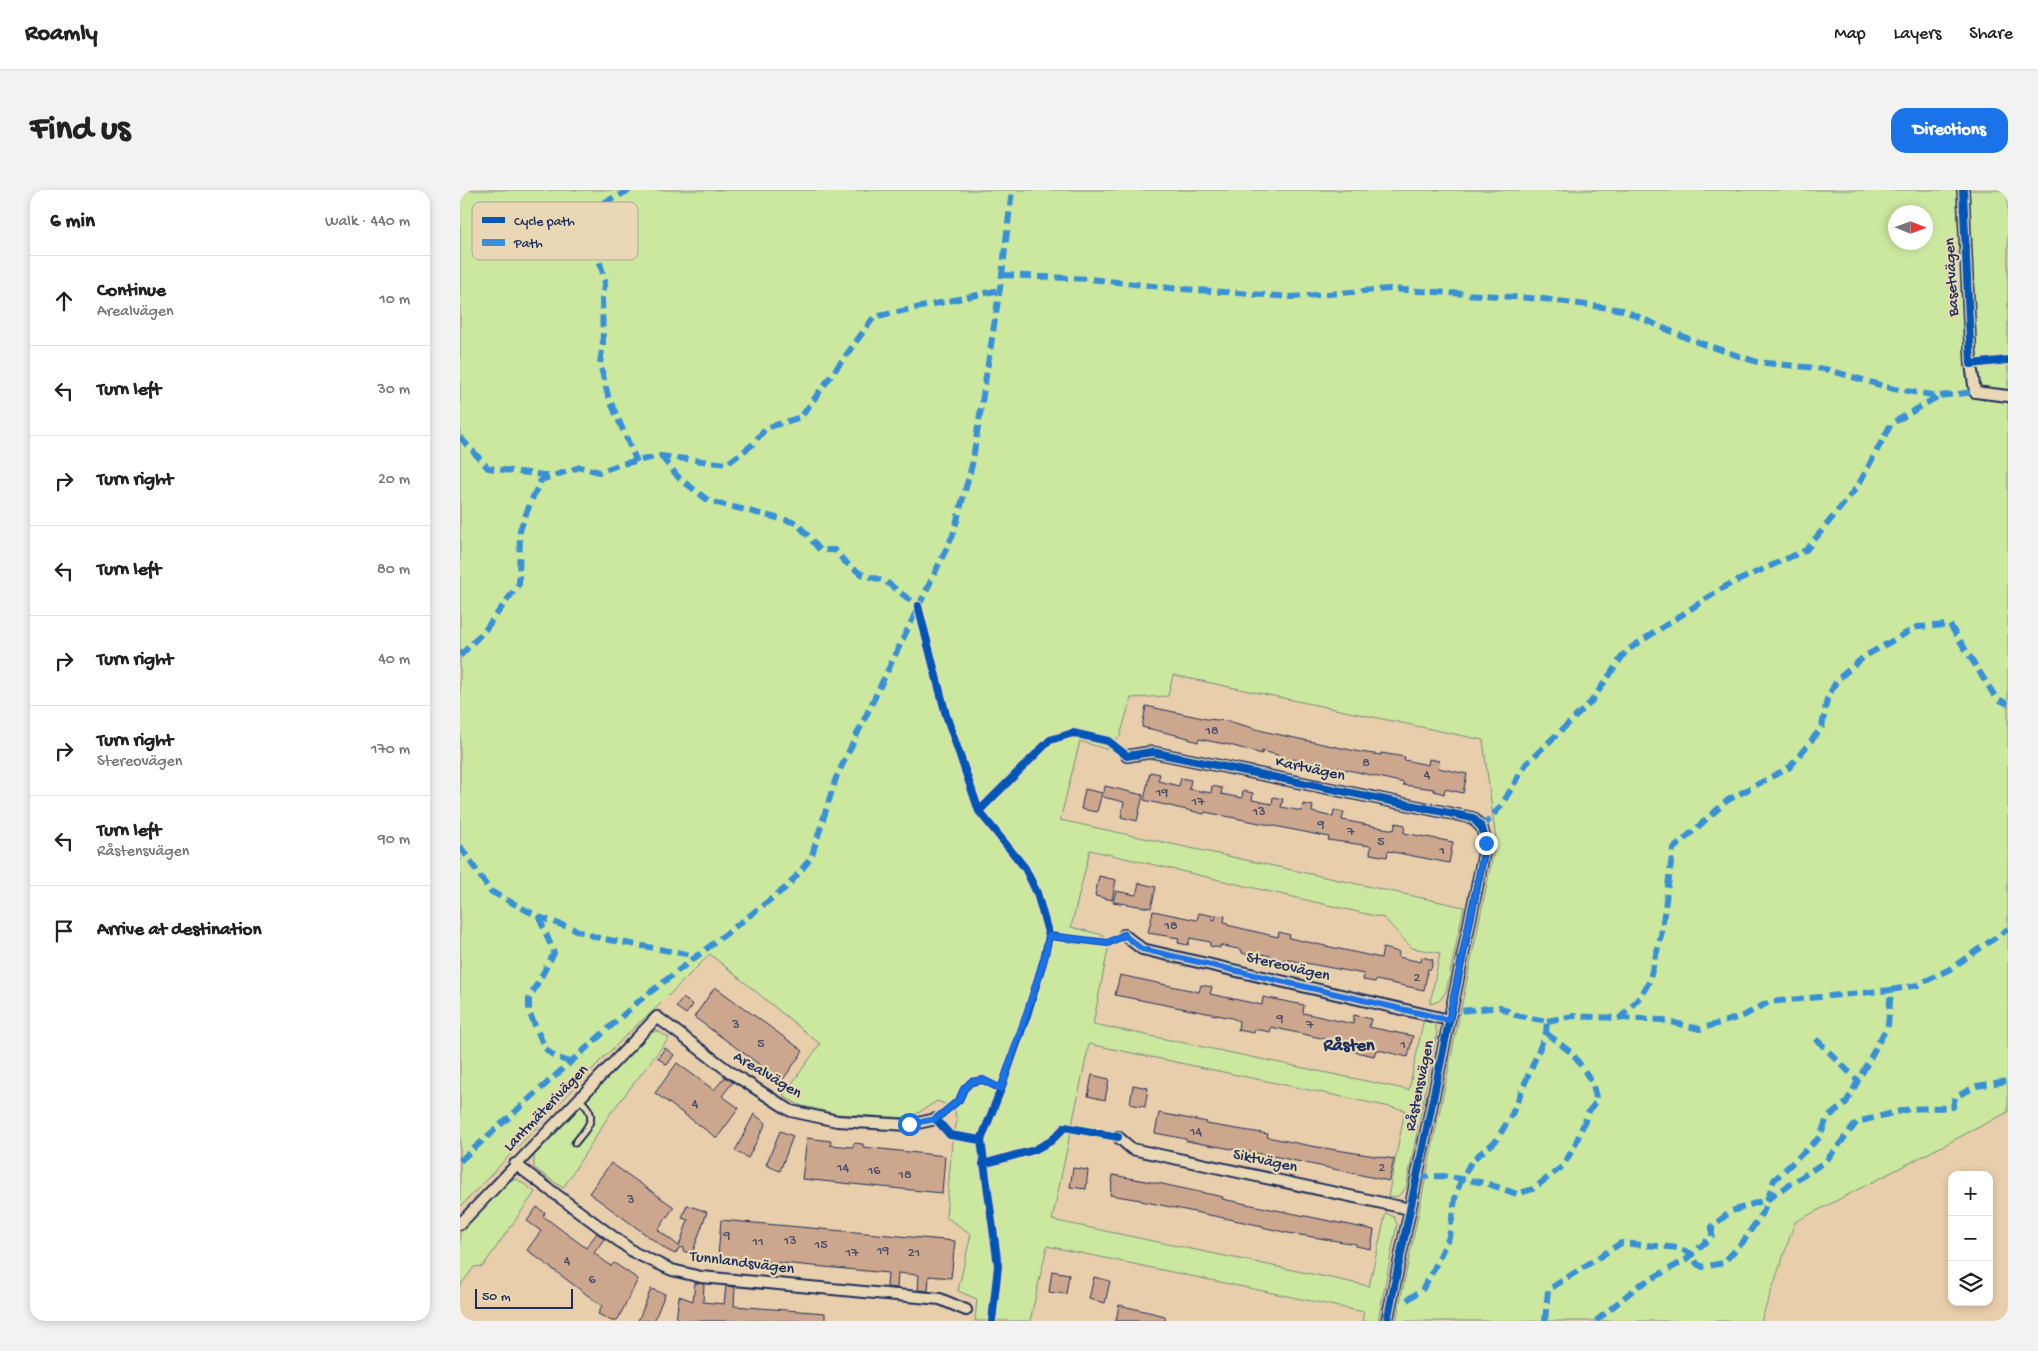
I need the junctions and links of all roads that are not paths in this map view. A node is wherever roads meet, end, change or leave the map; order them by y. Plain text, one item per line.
1 (1963, 190) edge
2 (2008, 396) edge
3 (1128, 756) dead end
4 (1482, 828) joint
5 (1124, 935) dead end
6 (657, 1017) joint
7 (1449, 1020) junction
8 (578, 1098) junction
9 (936, 1119) dead end
10 (1118, 1137) dead end
11 (575, 1143) dead end
12 (515, 1164) junction
13 (1410, 1209) junction
14 (460, 1224) edge
15 (966, 1310) dead end
16 (1388, 1321) edge

1 - 2 street, Basetvägen
3 - 4 street, Kartvägen
4 - 7 street, Råstensvägen
5 - 7 street, Stereovägen
6 - 8 street, Lantmäterivägen
6 - 9 street, Arealvägen
7 - 13 street, Råstensvägen
8 - 11 lane
8 - 12 street, Lantmäterivägen
10 - 13 street, Siktvägen
12 - 14 street, Lantmäterivägen
12 - 15 street, Tunnlandsvägen
13 - 16 street, Råstensvägen

